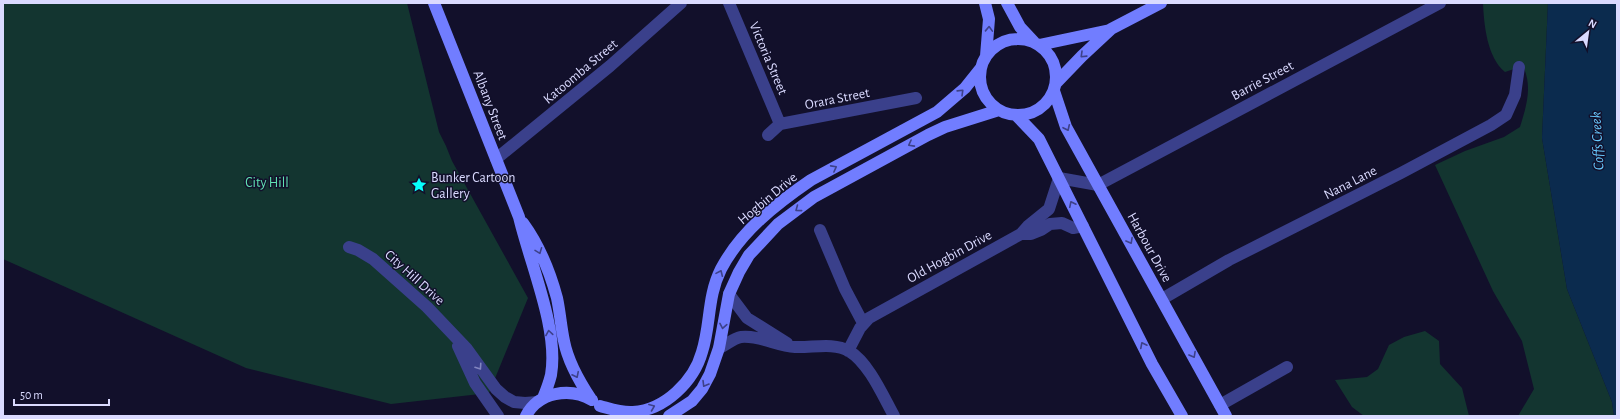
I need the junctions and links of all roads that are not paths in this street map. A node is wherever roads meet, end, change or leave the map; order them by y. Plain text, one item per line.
1 (434, 3) edge
2 (681, 3) edge
3 (730, 3) edge
4 (985, 3) edge
5 (1007, 3) edge
6 (1161, 3) edge
7 (1440, 3) edge
8 (1111, 29) junction
9 (1037, 44) junction
10 (986, 56) junction
11 (1519, 67) dead end
12 (981, 68) junction
13 (1055, 87) junction
14 (916, 98) dead end
15 (999, 110) junction
16 (1017, 116) junction
17 (780, 124) junction
18 (768, 135) dead end
19 (496, 160) junction
20 (1059, 178) junction
21 (1098, 184) junction
22 (519, 217) junction
23 (1083, 226) junction
24 (820, 230) dead end
25 (1021, 234) junction
26 (349, 247) dead end
27 (729, 294) junction
28 (1162, 298) junction
29 (864, 323) junction
30 (454, 337) junction
31 (795, 347) junction
32 (719, 348) junction
33 (848, 351) junction
34 (1287, 367) dead end
35 (540, 400) junction
36 (1220, 405) junction
37 (599, 407) edge
38 (498, 416) edge
39 (526, 416) edge
40 (669, 416) edge
41 (894, 416) edge
42 (1182, 416) edge
43 (1226, 416) edge

1 - 19 main road, Albany Street
2 - 19 street, Katoomba Street
3 - 17 street, Victoria Street
10 -> 4 main road
5 - 9 main road
6 - 8 main road
7 - 21 street, Barrie Street
8 - 9 main road
8 -> 13 main road
9 - 10 main road
9 - 13 main road
10 - 12 main road
11 - 28 street, Nana Lane
12 - 15 main road
37 -> 12 main road, Hogbin Drive
13 - 16 main road
13 -> 21 main road, Harbour Drive
14 - 17 street, Orara Street
15 - 16 main road
15 -> 27 main road, Hogbin Drive
16 - 20 main road
17 - 18 street
19 - 22 main road, Albany Street
20 - 21 street
23 -> 20 main road
20 - 25 street
21 -> 28 main road, Harbour Drive
35 -> 22 main road, Albany Street
22 -> 37 main road, Albany Street
23 - 25 street, Old Hogbin Drive
42 -> 23 main road
24 - 29 street
25 - 29 street, Old Hogbin Drive
26 - 30 street, City Hill Drive
27 - 31 street
27 -> 32 main road, Hogbin Drive
28 -> 36 main road, Harbour Drive
29 - 33 street, Old Hogbin Drive
30 -> 35 street, City Hill Drive
30 - 38 street, City Hill Drive
31 - 32 street
31 - 33 street
32 -> 40 main road, Hogbin Drive
33 - 41 street
34 - 36 street
35 - 37 main road, Hogbin Drive
35 - 39 main road
36 - 43 main road, Harbour Drive

